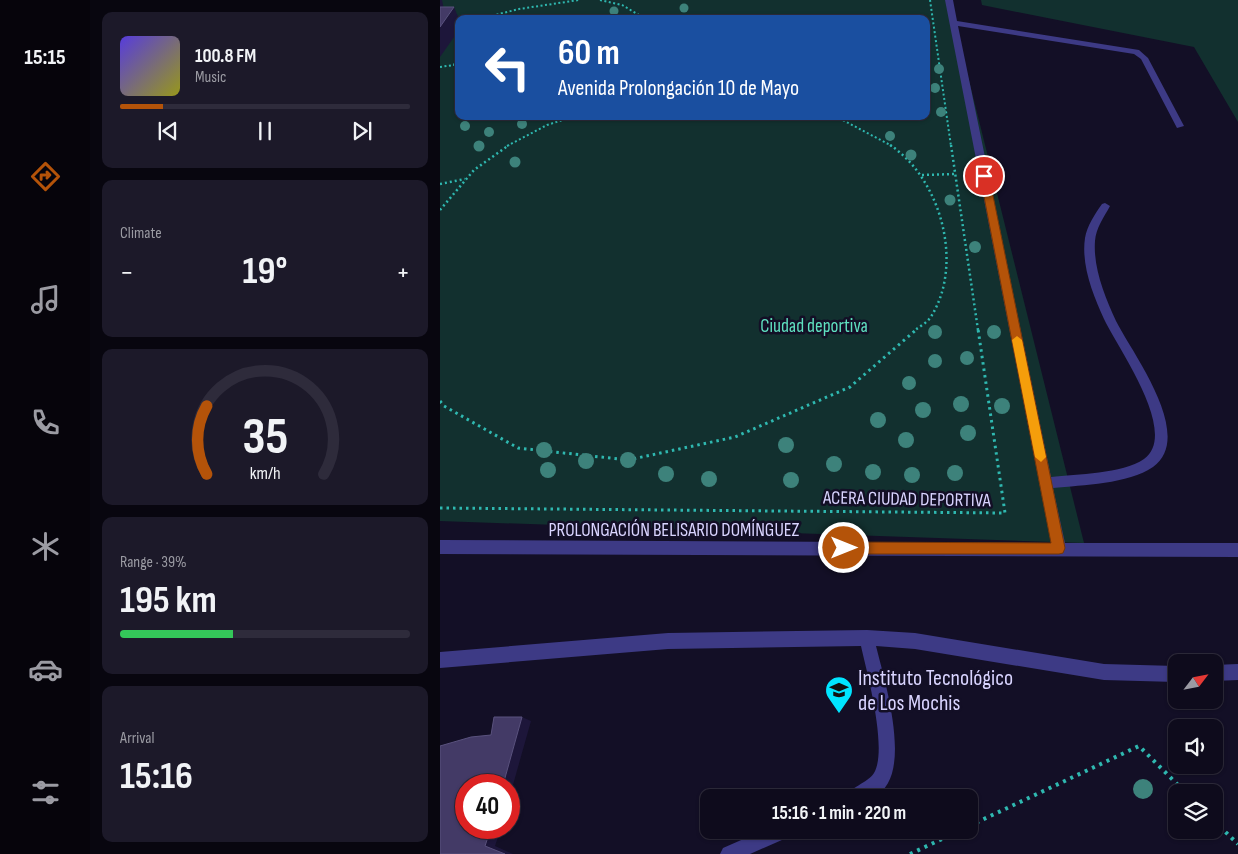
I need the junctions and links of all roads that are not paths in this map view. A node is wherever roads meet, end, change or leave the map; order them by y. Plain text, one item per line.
1 (949, 0) edge
2 (954, 23) junction
3 (1180, 126) dead end
4 (1105, 206) dead end
5 (1046, 483) junction
6 (440, 548) edge
7 (1059, 548) junction
8 (1238, 550) edge
9 (867, 638) junction
10 (440, 660) edge
11 (1238, 672) edge
12 (1223, 673) edge
13 (1168, 674) edge
14 (869, 789) edge
15 (764, 839) edge
16 (729, 854) edge

1 - 2 street
2 - 3 street
2 - 5 street
4 - 5 street
5 - 7 street
6 - 7 street, PROLONGACIÓN BELISARIO DOMÍNGUEZ
7 - 8 street, PROLONGACIÓN BELISARIO DOMÍNGUEZ
9 - 10 street
9 - 13 street
9 - 14 street
11 - 12 street
15 - 16 street

